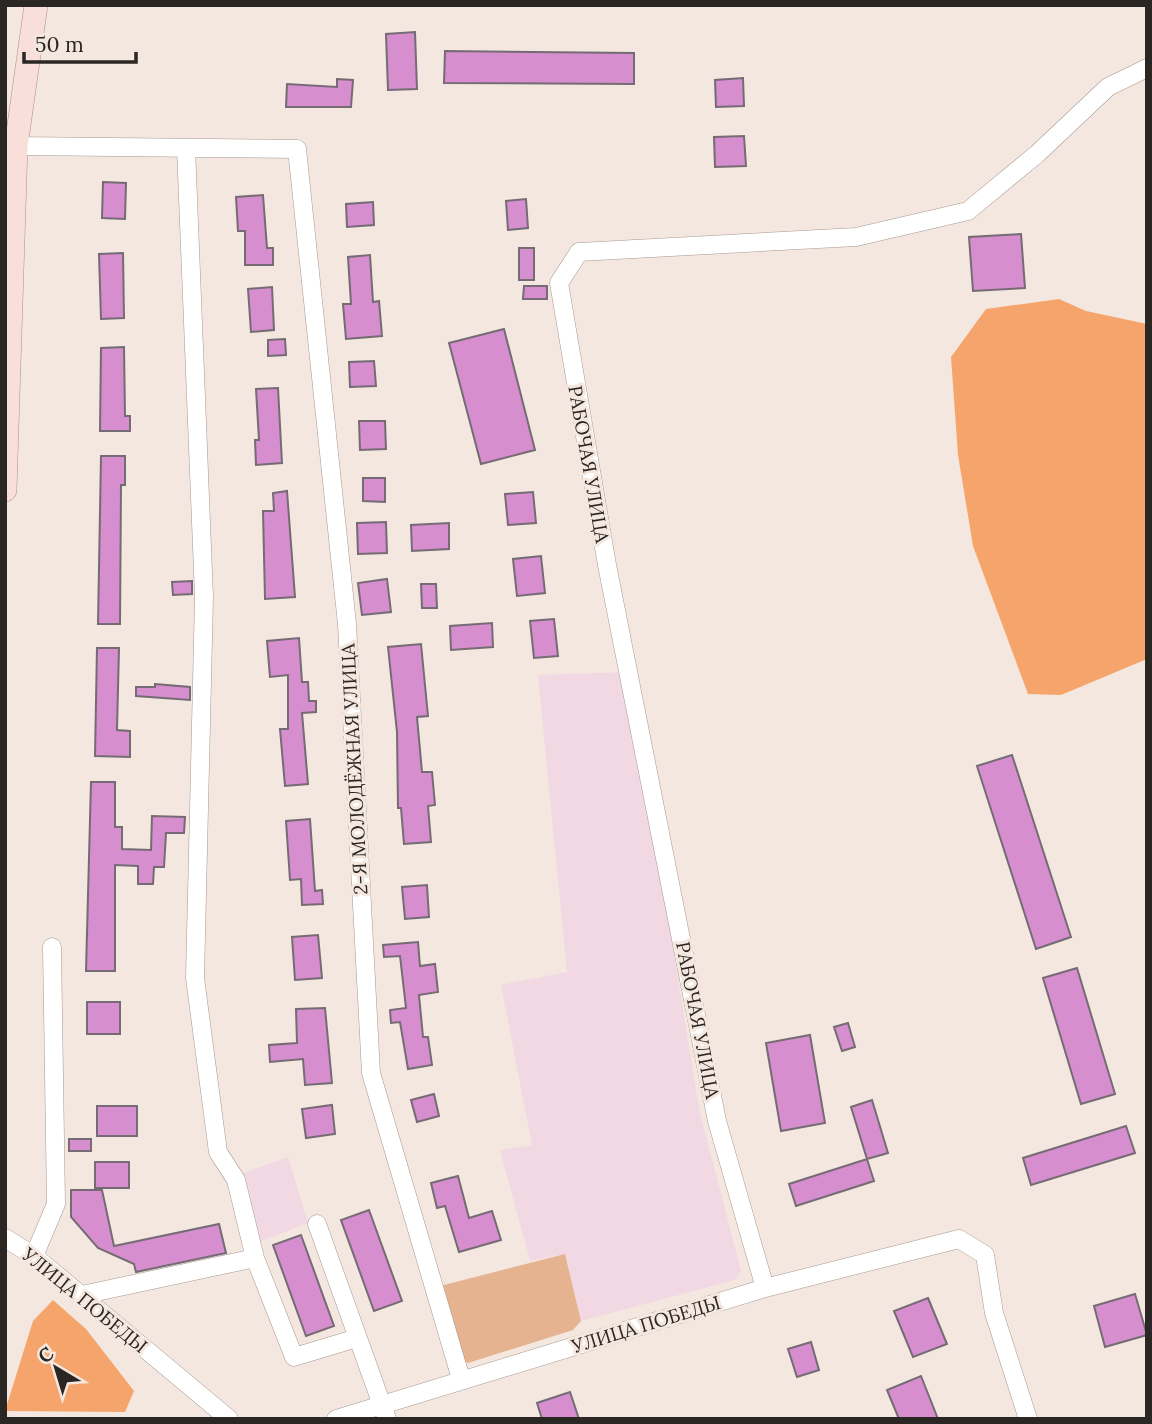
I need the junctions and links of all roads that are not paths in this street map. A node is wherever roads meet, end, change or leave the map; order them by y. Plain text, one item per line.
1 (36, 5) edge
2 (1147, 68) edge
3 (11, 143) edge
4 (186, 148) junction
5 (5, 490) edge
6 (52, 947) dead end
7 (317, 1224) dead end
8 (5, 1238) edge
9 (34, 1255) junction
10 (255, 1258) junction
11 (765, 1288) junction
12 (82, 1295) junction
13 (357, 1338) junction
14 (461, 1379) junction
15 (384, 1411) edge
16 (229, 1419) edge
17 (336, 1419) edge
18 (1028, 1419) edge

1 - 3 main road
2 - 11 street, РАБОЧАЯ УЛИЦА
3 - 4 street
3 - 5 main road
4 - 10 street
4 - 14 street, 2-Я МОЛОДЁЖНАЯ УЛИЦА
6 - 9 street
7 - 13 street
8 - 9 street, УЛИЦА ПОБЕДЫ
9 - 12 street, УЛИЦА ПОБЕДЫ
10 - 12 street
10 - 13 street
11 - 14 street, УЛИЦА ПОБЕДЫ
11 - 18 street, УЛИЦА ПОБЕДЫ
12 - 16 street, УЛИЦА ПОБЕДЫ
13 - 15 street
14 - 15 street, УЛИЦА ПОБЕДЫ
15 - 17 street, УЛИЦА ПОБЕДЫ

